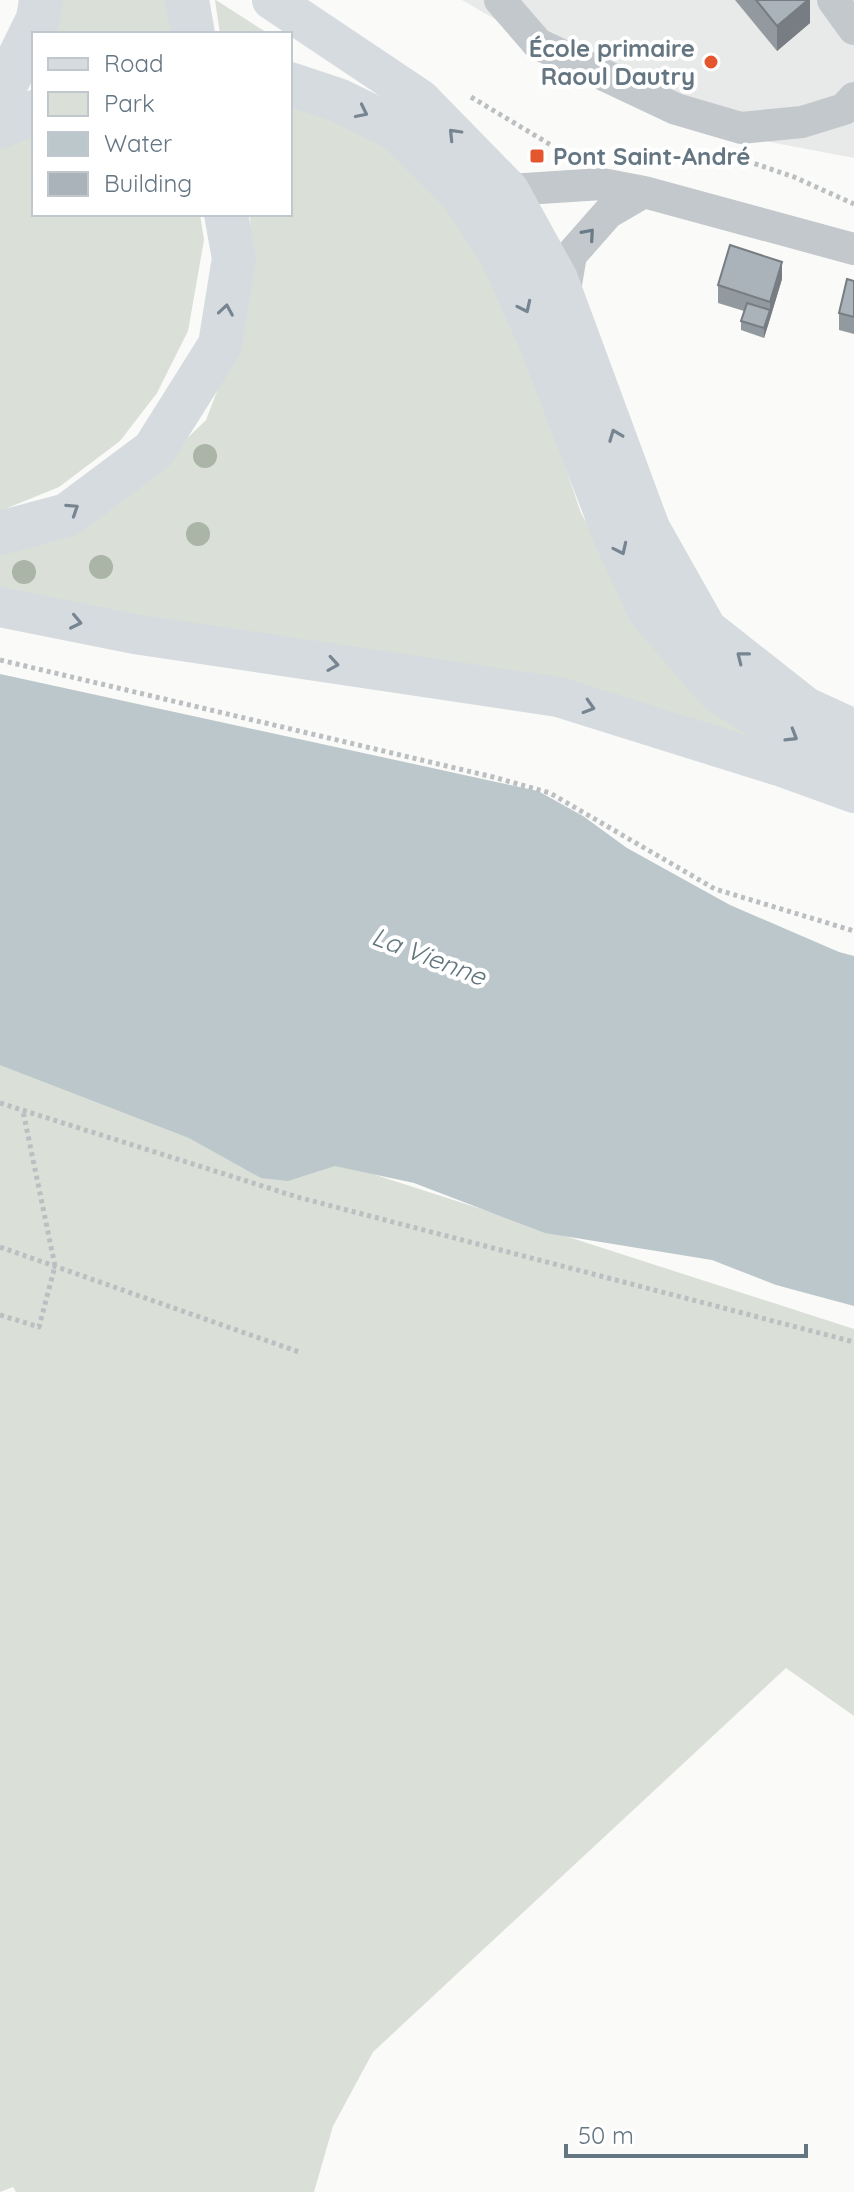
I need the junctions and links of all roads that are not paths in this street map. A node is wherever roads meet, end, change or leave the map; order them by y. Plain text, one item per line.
1 (41, 0) edge
2 (187, 0) edge
3 (272, 0) edge
4 (500, 0) edge
5 (833, 0) edge
6 (854, 29) edge
7 (193, 32) edge
8 (292, 85) edge
9 (0, 87) edge
10 (854, 98) edge
11 (32, 113) edge
12 (0, 127) edge
13 (509, 190) junction
14 (644, 192) junction
15 (226, 216) edge
16 (854, 249) edge
17 (564, 296) junction
18 (0, 533) edge
19 (0, 607) edge
20 (854, 729) edge
21 (854, 774) edge
22 (854, 793) edge

1 - 9 highway
2 - 7 highway
13 -> 3 main road
4 - 10 street
5 - 6 street
8 -> 21 highway
11 - 12 highway
13 - 14 street
13 - 17 main road
14 - 16 street
17 -> 14 street
18 -> 15 highway
20 -> 17 main road
19 -> 22 main road

